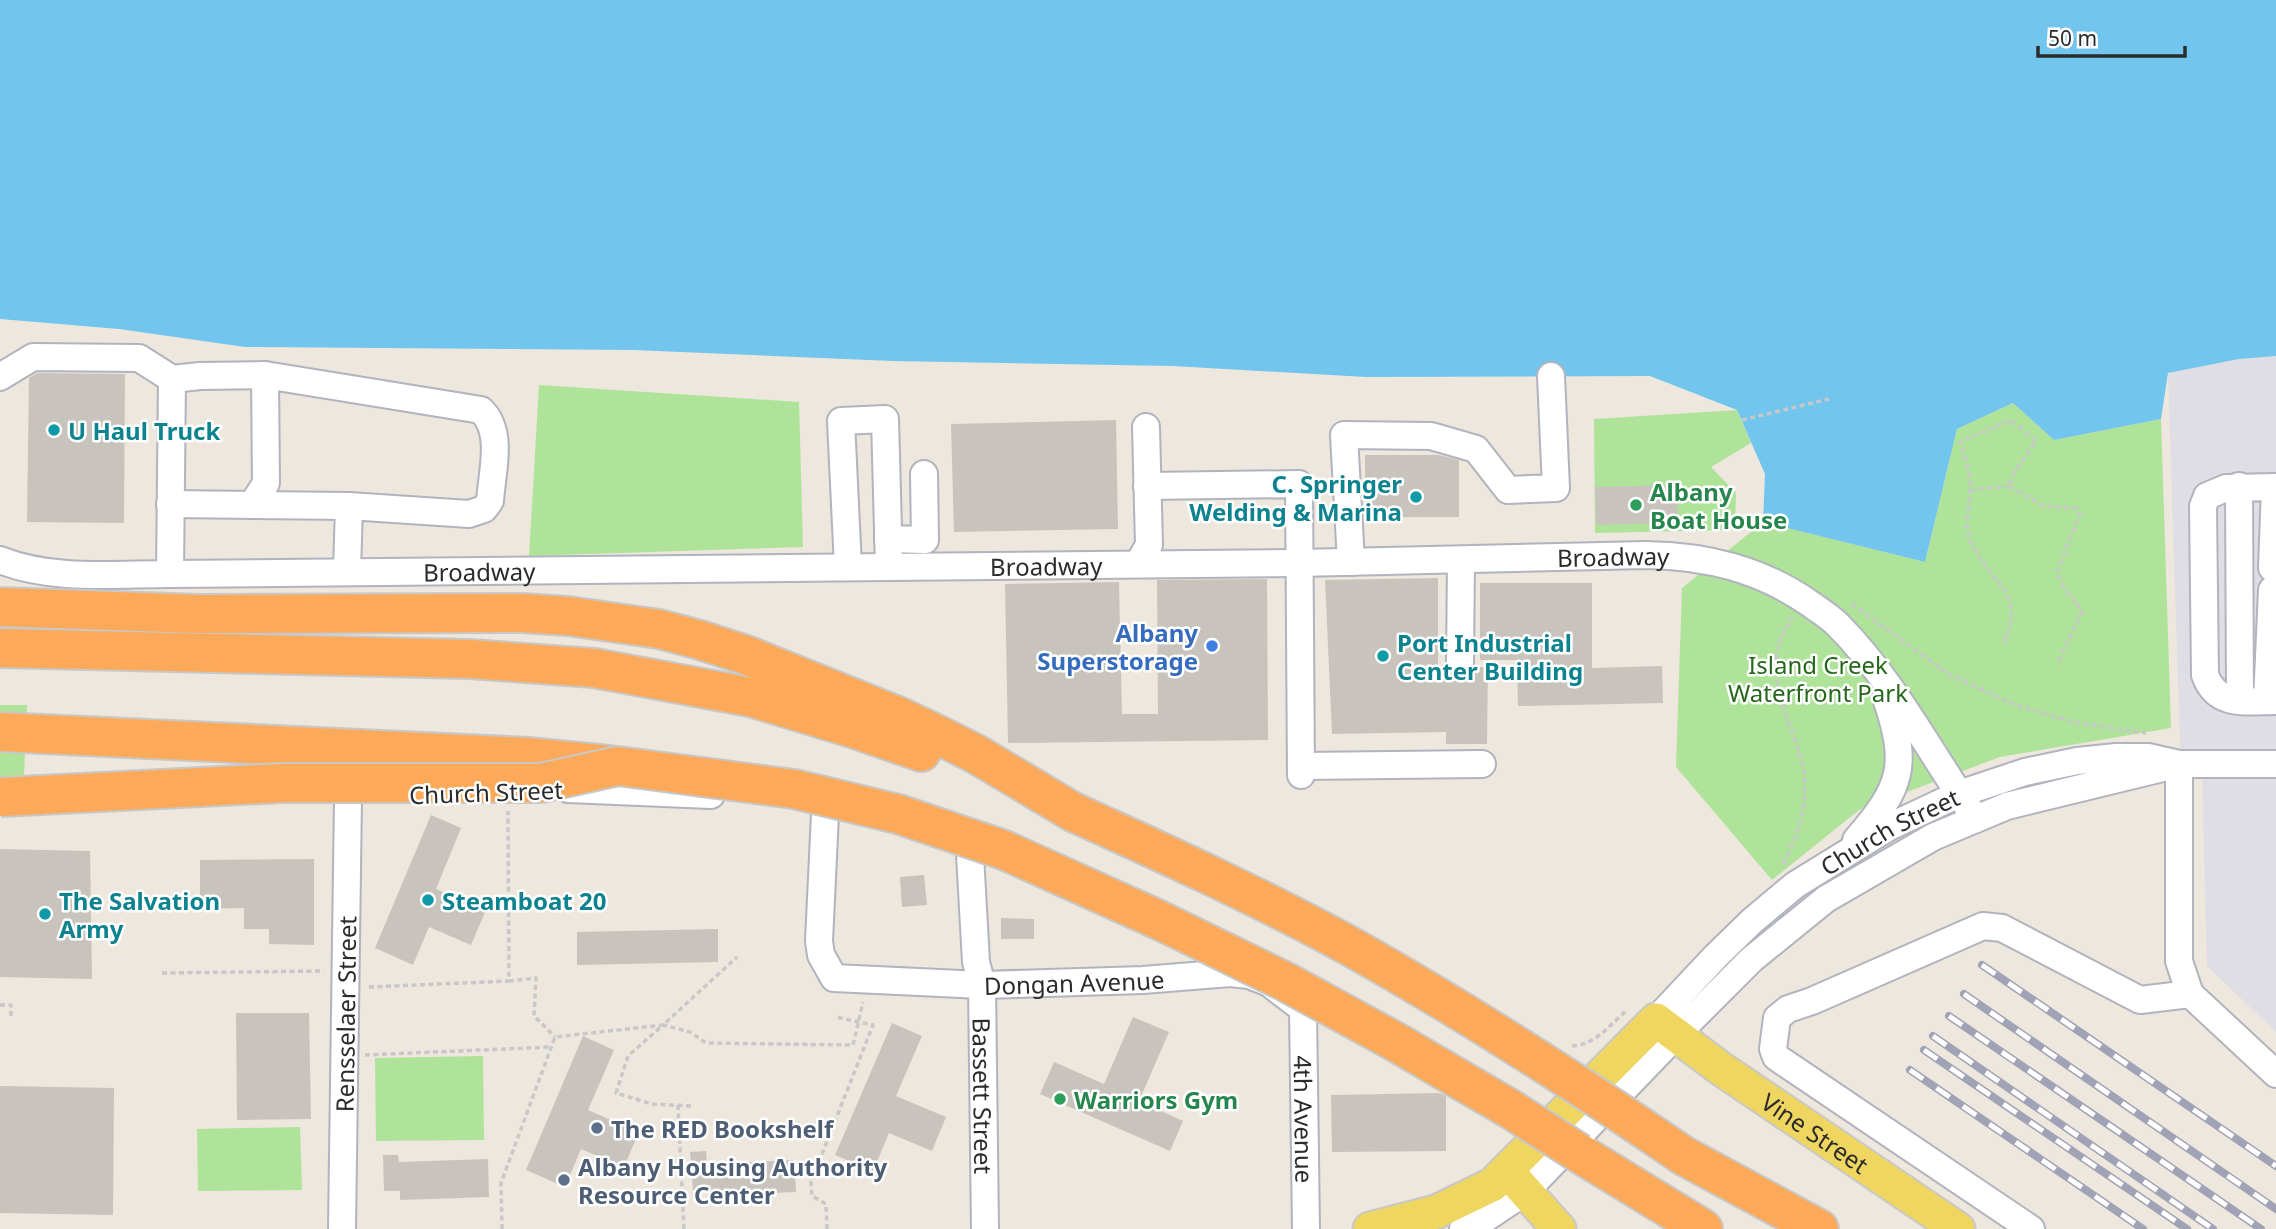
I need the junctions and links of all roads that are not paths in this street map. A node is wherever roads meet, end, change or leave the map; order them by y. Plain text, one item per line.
1 (264, 375) junction
2 (1551, 376) dead end
3 (0, 377) edge
4 (172, 379) junction
5 (1146, 427) dead end
6 (924, 474) dead end
7 (1147, 486) junction
8 (2233, 487) junction
9 (2275, 487) edge
10 (170, 504) junction
11 (253, 505) junction
12 (349, 506) junction
13 (888, 539) junction
14 (0, 560) edge
15 (1461, 560) junction
16 (1351, 562) junction
17 (1299, 563) junction
18 (1138, 564) junction
19 (848, 567) junction
20 (889, 567) junction
21 (347, 572) junction
22 (170, 574) junction
23 (0, 585) edge
24 (0, 607) edge
25 (199, 614) junction
26 (0, 628) edge
27 (0, 648) edge
28 (254, 653) junction
29 (1460, 663) dead end
30 (1876, 670) junction
31 (2231, 699) junction
32 (2272, 701) edge
33 (0, 732) edge
34 (1482, 764) dead end
35 (2179, 764) junction
36 (2276, 764) edge
37 (618, 766) junction
38 (1959, 794) junction
39 (0, 797) edge
40 (348, 798) junction
41 (1073, 812) junction
42 (825, 814) junction
43 (0, 817) edge
44 (1976, 819) junction
45 (970, 838) joint
46 (1846, 852) junction
47 (982, 985) junction
48 (2190, 994) junction
49 (1303, 1009) joint
50 (1667, 1027) junction
51 (2276, 1074) edge
52 (1579, 1153) junction
53 (1684, 1156) junction
54 (1516, 1181) junction
55 (1450, 1221) edge
56 (342, 1229) edge
57 (985, 1229) edge
58 (1306, 1229) edge
59 (1370, 1229) edge
60 (1559, 1229) edge
61 (1666, 1229) edge
62 (1703, 1229) edge
63 (1792, 1229) edge
64 (1819, 1229) edge
65 (1958, 1229) edge
66 (2031, 1229) edge

1 - 4 street
1 - 11 street
1 - 12 street
2 - 16 street
3 - 4 street
4 - 10 street
5 - 7 street
6 - 13 street
7 - 17 street
7 - 18 street
8 - 9 street
8 - 31 street
8 - 31 street
9 - 32 street
10 - 11 street
10 - 22 street
11 - 12 street
12 - 21 street
13 - 19 street
13 - 20 street
14 - 22 street, Broadway
15 - 16 street, Broadway
15 - 29 street
15 - 30 street, Broadway
16 - 17 street, Broadway
17 - 18 street, Broadway
17 - 34 street
18 - 20 street, Broadway
19 - 20 street, Broadway
19 - 21 street, Broadway
21 - 22 street, Broadway
23 - 25 highway
24 - 25 highway
25 - 41 highway
26 - 28 highway
27 - 28 highway
28 - 41 highway
30 - 38 street, Broadway
30 - 46 street
31 - 32 street
33 - 37 highway
35 - 36 street, Church Street
35 - 38 street, Church Street
35 - 44 street, Church Street
35 - 48 street
37 - 39 highway, bridge
37 - 52 highway, bridge
38 - 44 street, Broadway
38 - 46 street, Church Street
40 - 42 street, Church Street
40 - 43 street, Church Street
40 - 56 street, Rensselaer Street
41 - 53 highway, bridge
42 - 45 street, Church Street
42 - 47 street, Dongan Avenue
44 - 50 street, Church Street
45 - 47 street, Bassett Street
46 - 50 street, Church Street
47 - 49 street, Dongan Avenue
47 - 57 street, Bassett Street
48 - 51 street
48 - 66 street
49 - 58 street, 4th Avenue
50 - 54 main road
50 - 65 main road, Vine Street
52 - 61 highway
52 - 62 highway
53 - 63 highway
53 - 64 highway
54 - 55 main road
54 - 60 main road
55 - 59 main road

